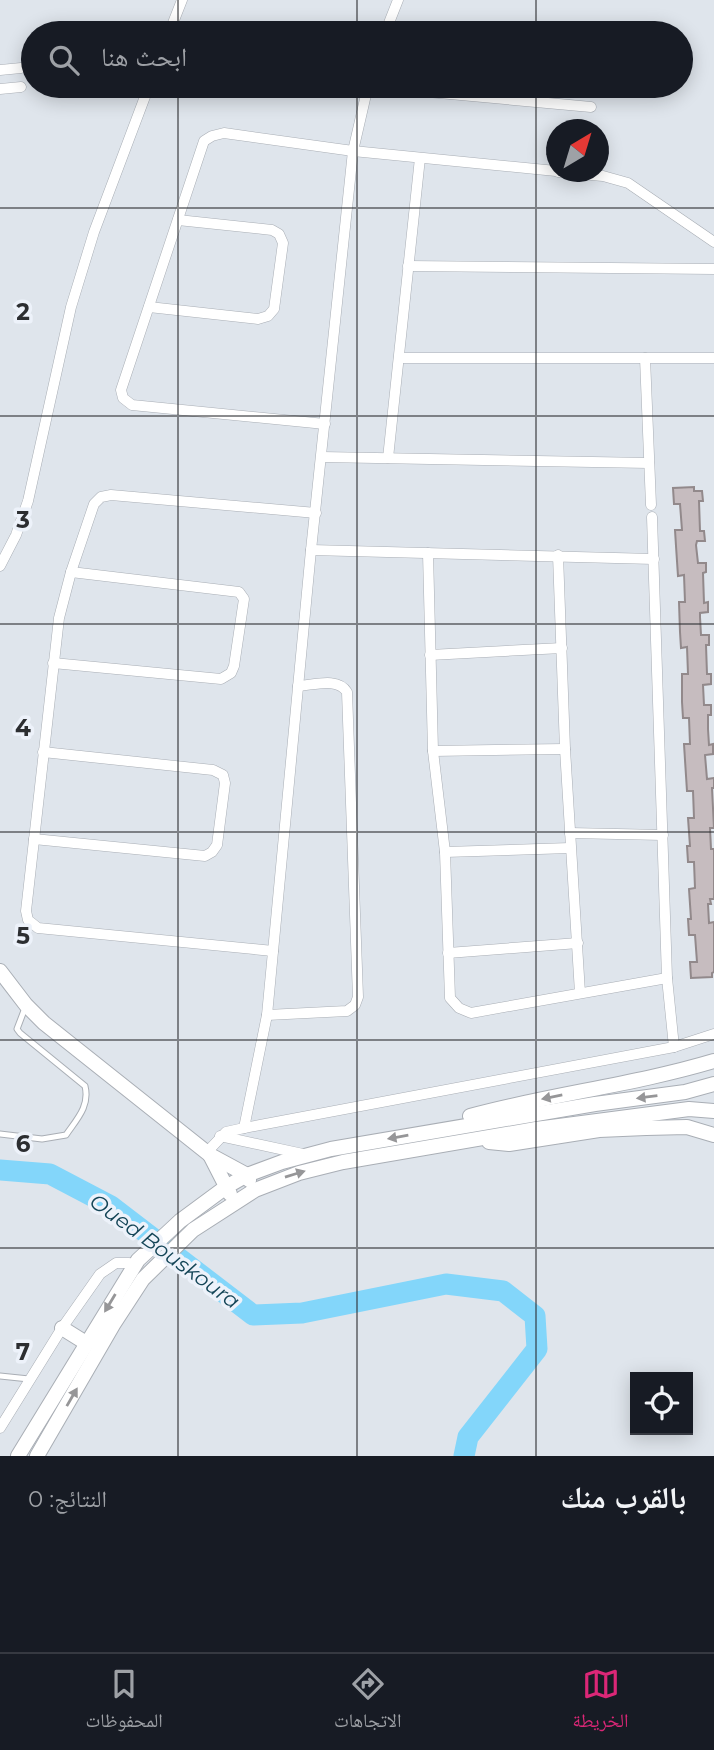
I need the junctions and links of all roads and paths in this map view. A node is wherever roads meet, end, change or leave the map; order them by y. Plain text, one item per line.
1 (182, 0) edge
2 (398, 0) edge
3 (174, 21) edge
4 (390, 21) edge
5 (21, 68) dead end
6 (0, 70) edge
7 (21, 87) dead end
8 (0, 89) edge
9 (144, 98) edge
10 (365, 98) edge
11 (496, 98) edge
12 (592, 107) dead end
13 (353, 151) junction
14 (420, 158) junction
15 (546, 170) edge
16 (609, 178) edge
17 (178, 220) junction
18 (714, 242) edge
19 (408, 266) junction
20 (714, 269) edge
21 (149, 307) junction
22 (399, 358) junction
23 (645, 358) junction
24 (714, 358) edge
25 (325, 424) junction
26 (321, 457) junction
27 (388, 458) junction
28 (649, 463) junction
29 (651, 505) dead end
30 (316, 513) junction
31 (652, 517) dead end
32 (311, 550) junction
33 (428, 553) junction
34 (558, 555) junction
35 (654, 559) junction
36 (0, 566) edge
37 (71, 572) junction
38 (562, 648) junction
39 (430, 655) junction
40 (53, 663) junction
41 (298, 686) junction
42 (565, 749) junction
43 (433, 751) junction
44 (43, 752) junction
45 (570, 833) junction
46 (663, 835) junction
47 (34, 839) junction
48 (570, 848) junction
49 (445, 852) junction
50 (578, 943) junction
51 (273, 951) junction
52 (448, 953) junction
53 (0, 971) edge
54 (667, 978) junction
55 (580, 993) junction
56 (26, 1004) junction
57 (267, 1015) junction
58 (714, 1034) edge
59 (674, 1047) junction
60 (714, 1061) edge
61 (714, 1084) edge
62 (714, 1111) edge
63 (244, 1128) junction
64 (429, 1132) junction
65 (0, 1134) edge
66 (714, 1135) edge
67 (220, 1136) junction
68 (474, 1139) junction
69 (208, 1153) junction
70 (306, 1155) junction
71 (247, 1175) junction
72 (226, 1187) junction
73 (256, 1190) junction
74 (234, 1202) junction
75 (135, 1265) junction
76 (61, 1328) junction
77 (86, 1343) junction
78 (0, 1376) edge
79 (29, 1379) junction
80 (0, 1428) edge
81 (18, 1456) edge
82 (37, 1456) edge

1 - 3 street
2 - 4 street
5 - 6 street
7 - 8 street
9 - 36 street
10 - 13 street
11 - 12 street
13 - 14 street
13 - 17 street
13 - 25 street
14 - 15 street
14 - 19 street
16 - 18 street
17 - 21 street
17 - 21 street
19 - 20 street
19 - 22 street
21 - 25 street
22 - 23 street
22 - 27 street
23 - 24 street
23 - 28 street
25 - 26 street
26 - 27 street
26 - 30 street
27 - 28 street
28 - 29 street
30 - 32 street
30 - 37 street
31 - 35 street
32 - 33 street
32 - 41 street
33 - 34 street
33 - 39 street
34 - 35 street
34 - 38 street
35 - 46 street
37 - 40 street
37 - 40 street
38 - 39 street
38 - 42 street
39 - 43 street
40 - 44 street
41 - 51 street
41 - 57 street
42 - 43 street
42 - 45 street
43 - 49 street
44 - 47 street
44 - 47 street
45 - 46 street
45 - 48 street
46 - 54 street
47 - 51 street
48 - 49 street
48 - 50 street
49 - 52 street
50 - 52 street
50 - 55 street
51 - 57 street
52 - 55 street
53 - 56 main road
54 - 55 street
54 - 59 street
56 - 65 lane
56 - 69 main road
57 - 63 street
58 - 59 street
59 - 63 street
60 -> 64 main road
61 -> 64 main road
62 - 68 main road
63 - 67 street
64 -> 70 main road
66 - 68 main road
67 - 69 street
67 - 70 street
73 -> 68 main road
69 - 71 main road
69 - 72 main road
70 - 71 main road
71 - 72 main road
71 - 73 main road
72 - 74 main road
72 - 75 main road
73 - 74 main road
82 -> 74 main road
75 - 76 street
75 -> 77 main road
76 - 77 main road
76 - 79 street
77 - 81 main road
78 - 79 lane
79 - 80 street

